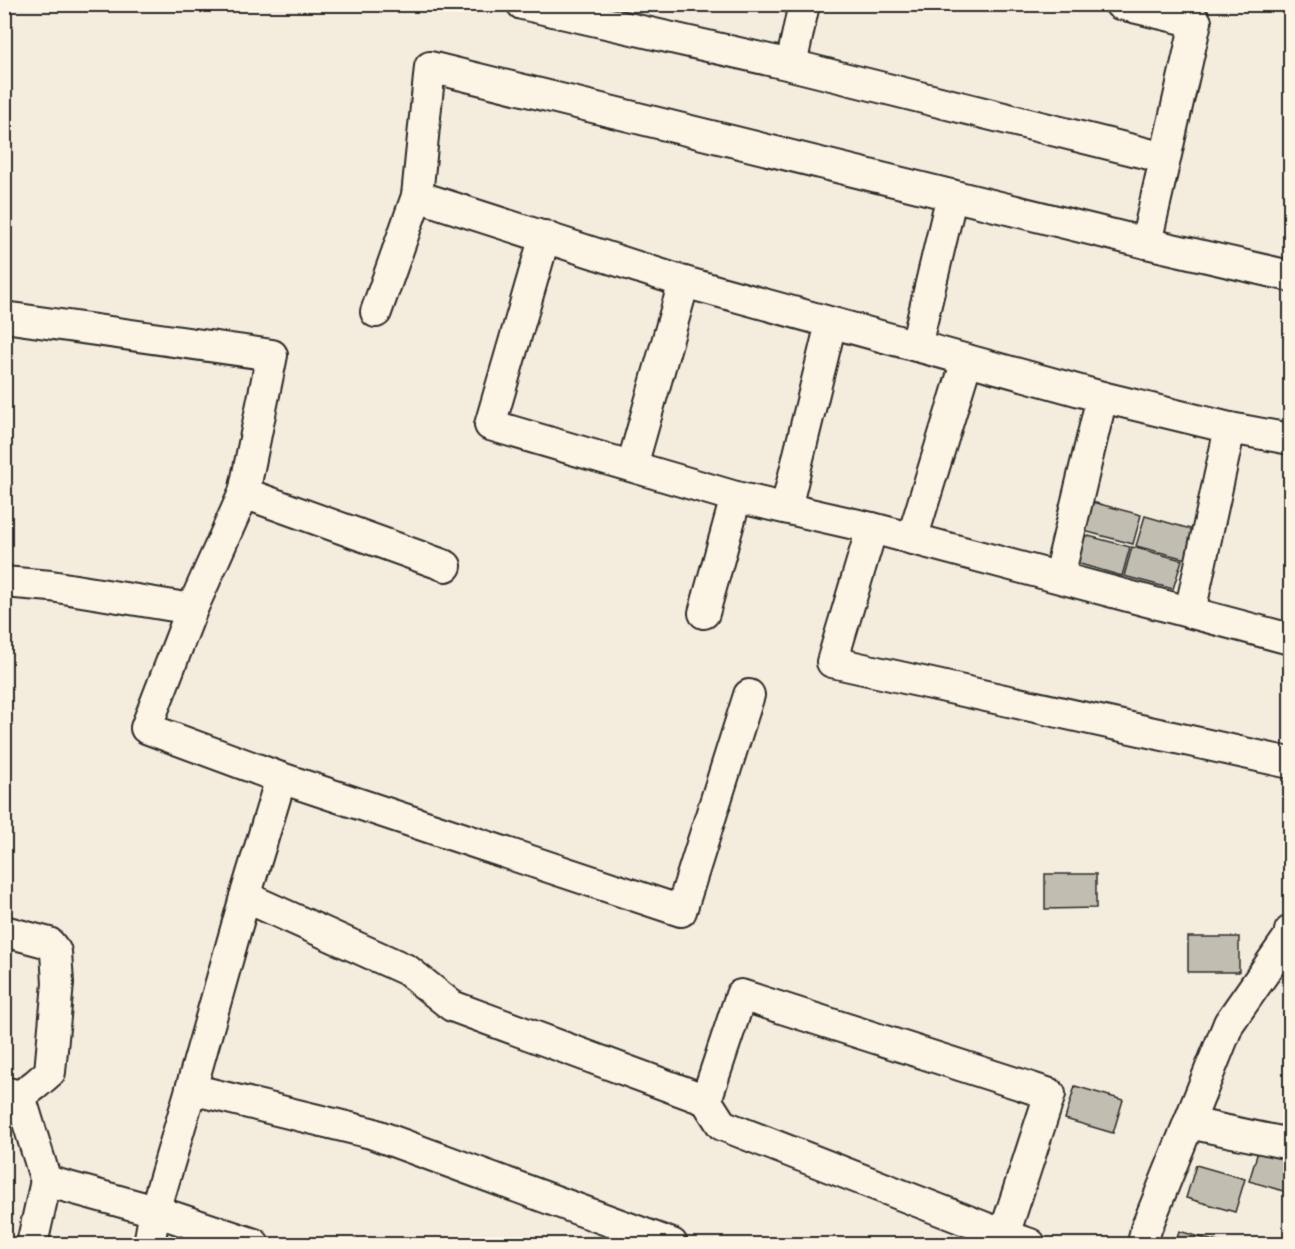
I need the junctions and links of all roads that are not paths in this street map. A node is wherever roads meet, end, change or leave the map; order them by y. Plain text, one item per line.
1 (522, 4) edge
2 (804, 4) edge
3 (1120, 4) edge
4 (791, 66) junction
5 (1165, 159) junction
6 (952, 195) junction
7 (417, 196) junction
8 (545, 236) junction
9 (1146, 243) junction
10 (1290, 276) edge
11 (684, 282) junction
12 (376, 312) dead end
13 (4, 317) edge
14 (831, 322) junction
15 (916, 346) junction
16 (967, 360) junction
17 (1102, 397) junction
18 (1230, 428) junction
19 (1290, 439) edge
20 (632, 466) junction
21 (244, 493) junction
22 (736, 497) junction
23 (786, 508) junction
24 (872, 528) junction
25 (912, 539) junction
26 (446, 566) dead end
27 (1059, 576) junction
28 (4, 582) edge
29 (192, 609) junction
30 (1190, 612) junction
31 (704, 613) dead end
32 (1290, 639) edge
33 (749, 695) dead end
34 (1290, 764) edge
35 (281, 778) junction
36 (245, 897) junction
37 (4, 931) edge
38 (1290, 931) edge
39 (191, 1089) junction
40 (12, 1094) edge
41 (706, 1100) junction
42 (1189, 1123) junction
43 (1290, 1144) edge
44 (46, 1181) junction
45 (155, 1211) junction
46 (1017, 1240) edge
47 (32, 1245) edge
48 (149, 1245) edge
49 (254, 1245) edge
50 (672, 1245) edge
51 (1143, 1245) edge

1 - 4 street
2 - 4 street
3 - 5 street
4 - 5 street
5 - 9 street
6 - 7 street
6 - 9 street
6 - 15 street
7 - 8 street
7 - 12 street
8 - 11 street
8 - 20 street
9 - 10 street
11 - 14 street
11 - 20 street
13 - 21 street
14 - 15 street
14 - 23 street
15 - 16 street
16 - 17 street
16 - 25 street
17 - 18 street
17 - 27 street
18 - 19 street
18 - 30 street
20 - 22 street
21 - 26 street
21 - 29 street
22 - 23 street
22 - 31 street
23 - 24 street
24 - 25 street
24 - 34 street
25 - 27 street
27 - 30 street
28 - 29 street
29 - 35 street
30 - 32 street
33 - 35 street
35 - 36 street
36 - 39 street
36 - 41 street
37 - 40 street
38 - 42 street
39 - 45 street
39 - 50 street
40 - 44 street
41 - 46 street
41 - 46 street
42 - 43 street
42 - 51 street
44 - 45 street
44 - 47 street
45 - 48 street
45 - 49 street

